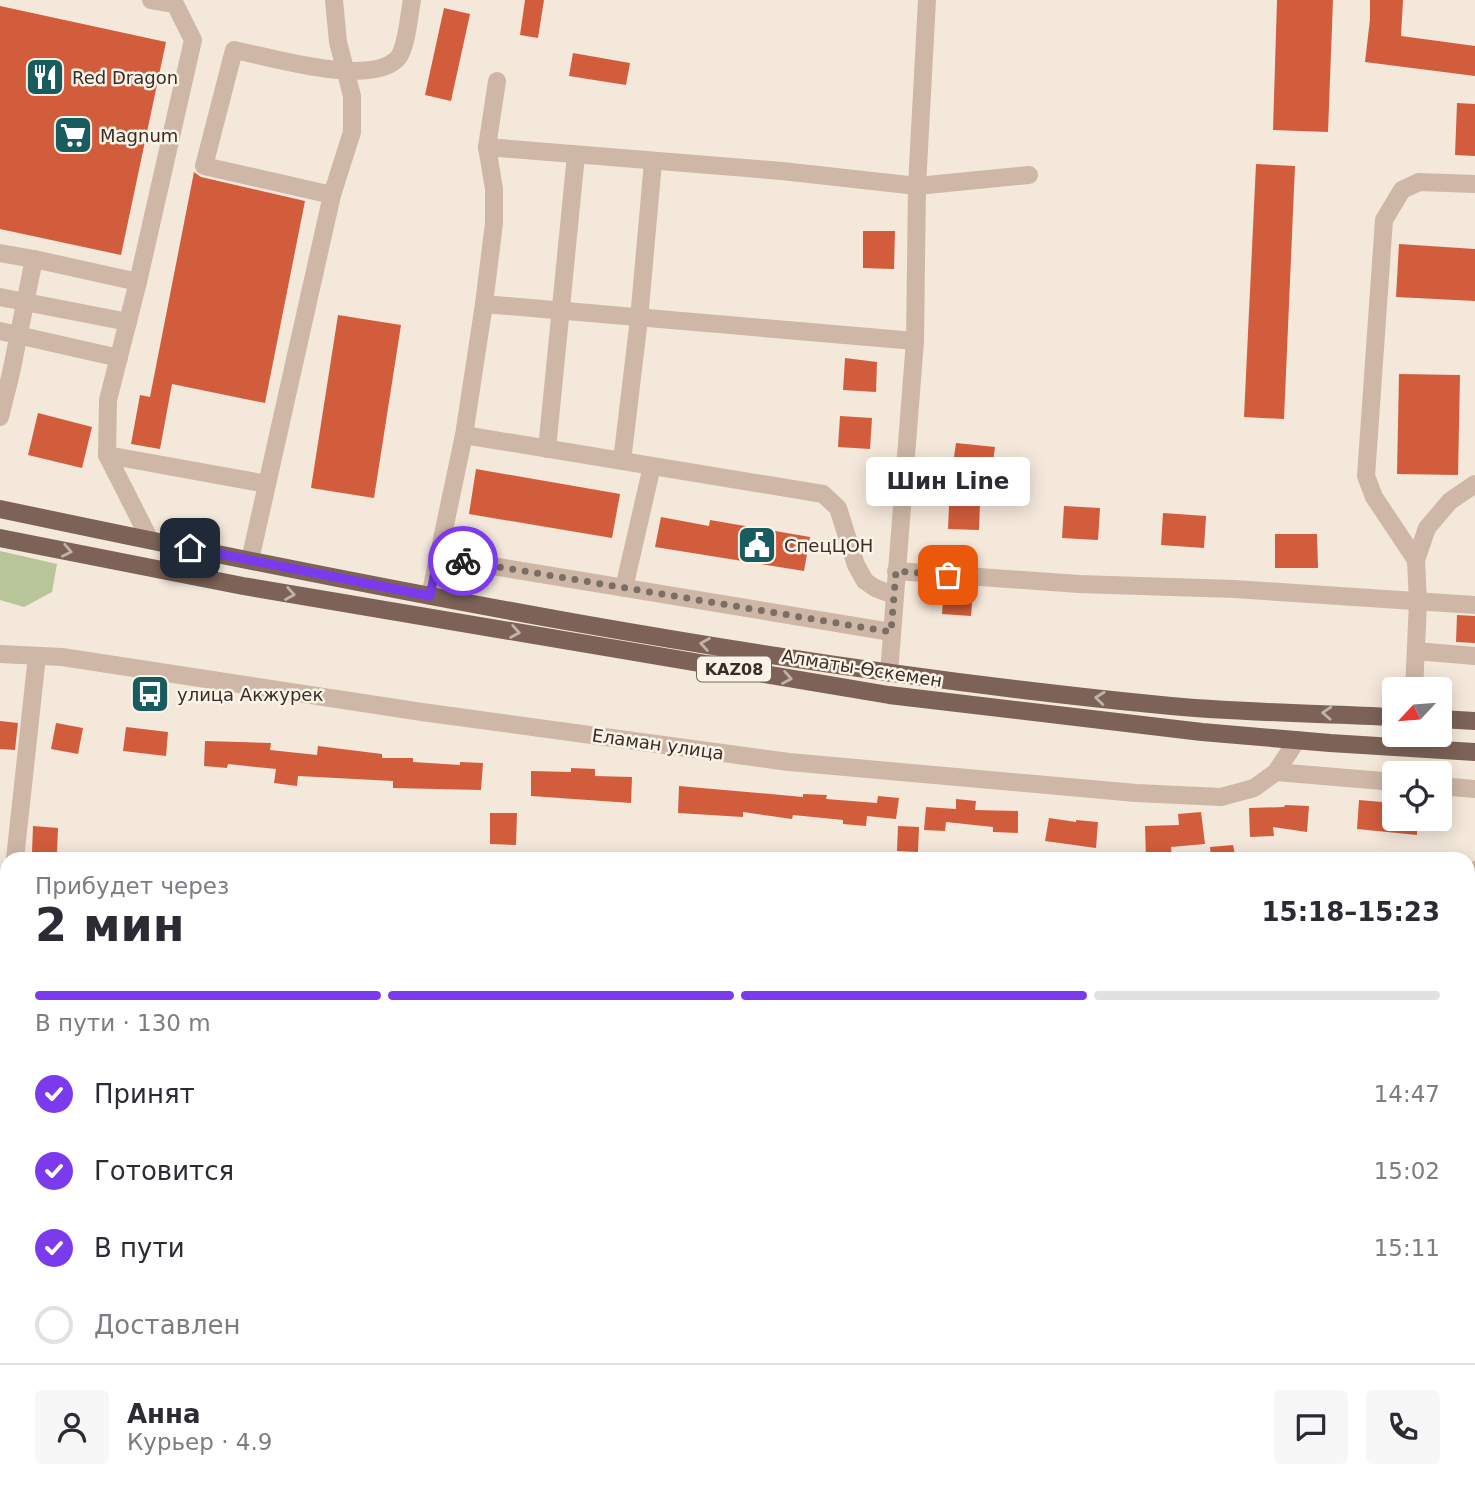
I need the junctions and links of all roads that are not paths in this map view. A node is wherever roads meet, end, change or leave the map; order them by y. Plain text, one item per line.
1 (151, 0) edge
2 (334, 0) edge
3 (412, 0) edge
4 (927, 0) edge
5 (346, 72) junction
6 (497, 81) dead end
7 (487, 147) junction
8 (576, 155) junction
9 (653, 162) junction
10 (1028, 175) dead end
11 (1475, 184) edge
12 (917, 186) junction
13 (332, 195) junction
14 (0, 253) edge
15 (34, 259) junction
16 (138, 282) junction
17 (0, 297) edge
18 (26, 303) junction
19 (484, 304) junction
20 (561, 312) junction
21 (639, 319) junction
22 (128, 322) junction
23 (0, 331) edge
24 (18, 336) junction
25 (915, 341) junction
26 (119, 358) junction
27 (6, 372) edge
28 (0, 417) edge
29 (464, 435) junction
30 (547, 449) junction
31 (107, 455) junction
32 (622, 461) junction
33 (652, 466) junction
34 (267, 484) junction
35 (1475, 484) edge
36 (0, 509) edge
37 (0, 538) edge
38 (150, 541) junction
39 (438, 557) junction
40 (250, 560) junction
41 (1416, 560) junction
42 (896, 571) junction
43 (624, 588) junction
44 (894, 595) junction
45 (430, 596) junction
46 (1418, 602) junction
47 (1475, 605) edge
48 (891, 632) junction
49 (1416, 651) junction
50 (0, 654) edge
51 (37, 656) junction
52 (1475, 656) edge
53 (889, 673) junction
54 (1415, 677) edge
55 (1203, 708) junction
56 (1382, 716) edge
57 (1452, 720) edge
58 (1475, 721) edge
59 (1202, 732) junction
60 (1297, 740) junction
61 (1475, 752) edge
62 (1276, 772) junction
63 (1382, 781) edge
64 (1452, 787) edge
65 (1475, 789) edge
66 (16, 852) edge

1 - 16 street
2 - 5 street
3 - 5 street
4 - 12 street
5 - 13 street
5 - 13 street
6 - 7 street
7 - 8 street
7 - 19 street
8 - 9 street
8 - 20 street
9 - 12 street
9 - 21 street
10 - 12 street
11 - 41 street
12 - 25 street
13 - 34 street
14 - 15 street
15 - 16 street
15 - 18 street
16 - 22 street
17 - 18 street
18 - 22 street
18 - 24 street
19 - 20 street
19 - 29 street
20 - 21 street
20 - 30 street
21 - 25 street
21 - 32 street
22 - 26 street
23 - 24 street
24 - 26 street
24 - 27 street
25 - 42 street
26 - 31 street
27 - 28 street
29 - 30 street
29 - 39 street
30 - 32 street
31 - 34 street
31 - 38 street
32 - 33 street
33 - 43 street
33 - 44 street
34 - 40 street
35 - 41 street
36 - 38 main road, Алматы-Өскемен / KAZ08
37 -> 59 main road, Алматы-Өскемен / KAZ08
38 - 40 main road, Алматы-Өскемен / KAZ08
39 - 43 street
39 - 45 street
40 - 45 main road, Алматы-Өскемен / KAZ08
41 - 46 street
42 - 44 street
42 - 46 street
43 - 48 street
44 - 48 street
53 -> 45 main road, Алматы-Өскемен / KAZ08
46 - 47 street
46 - 49 street
48 - 53 street
49 - 52 street
49 - 54 street
50 - 51 street, Еламан улица
51 - 62 street, Еламан улица
51 - 66 street
55 -> 53 main road, Алматы-Өскемен / KAZ08
56 -> 55 main road, Алматы-Өскемен / KAZ08
55 - 59 main road
57 - 58 main road
59 - 60 main road, Алматы-Өскемен / KAZ08
60 - 61 main road, Алматы-Өскемен / KAZ08
60 - 62 street, Еламан улица
62 - 63 street
64 - 65 street

